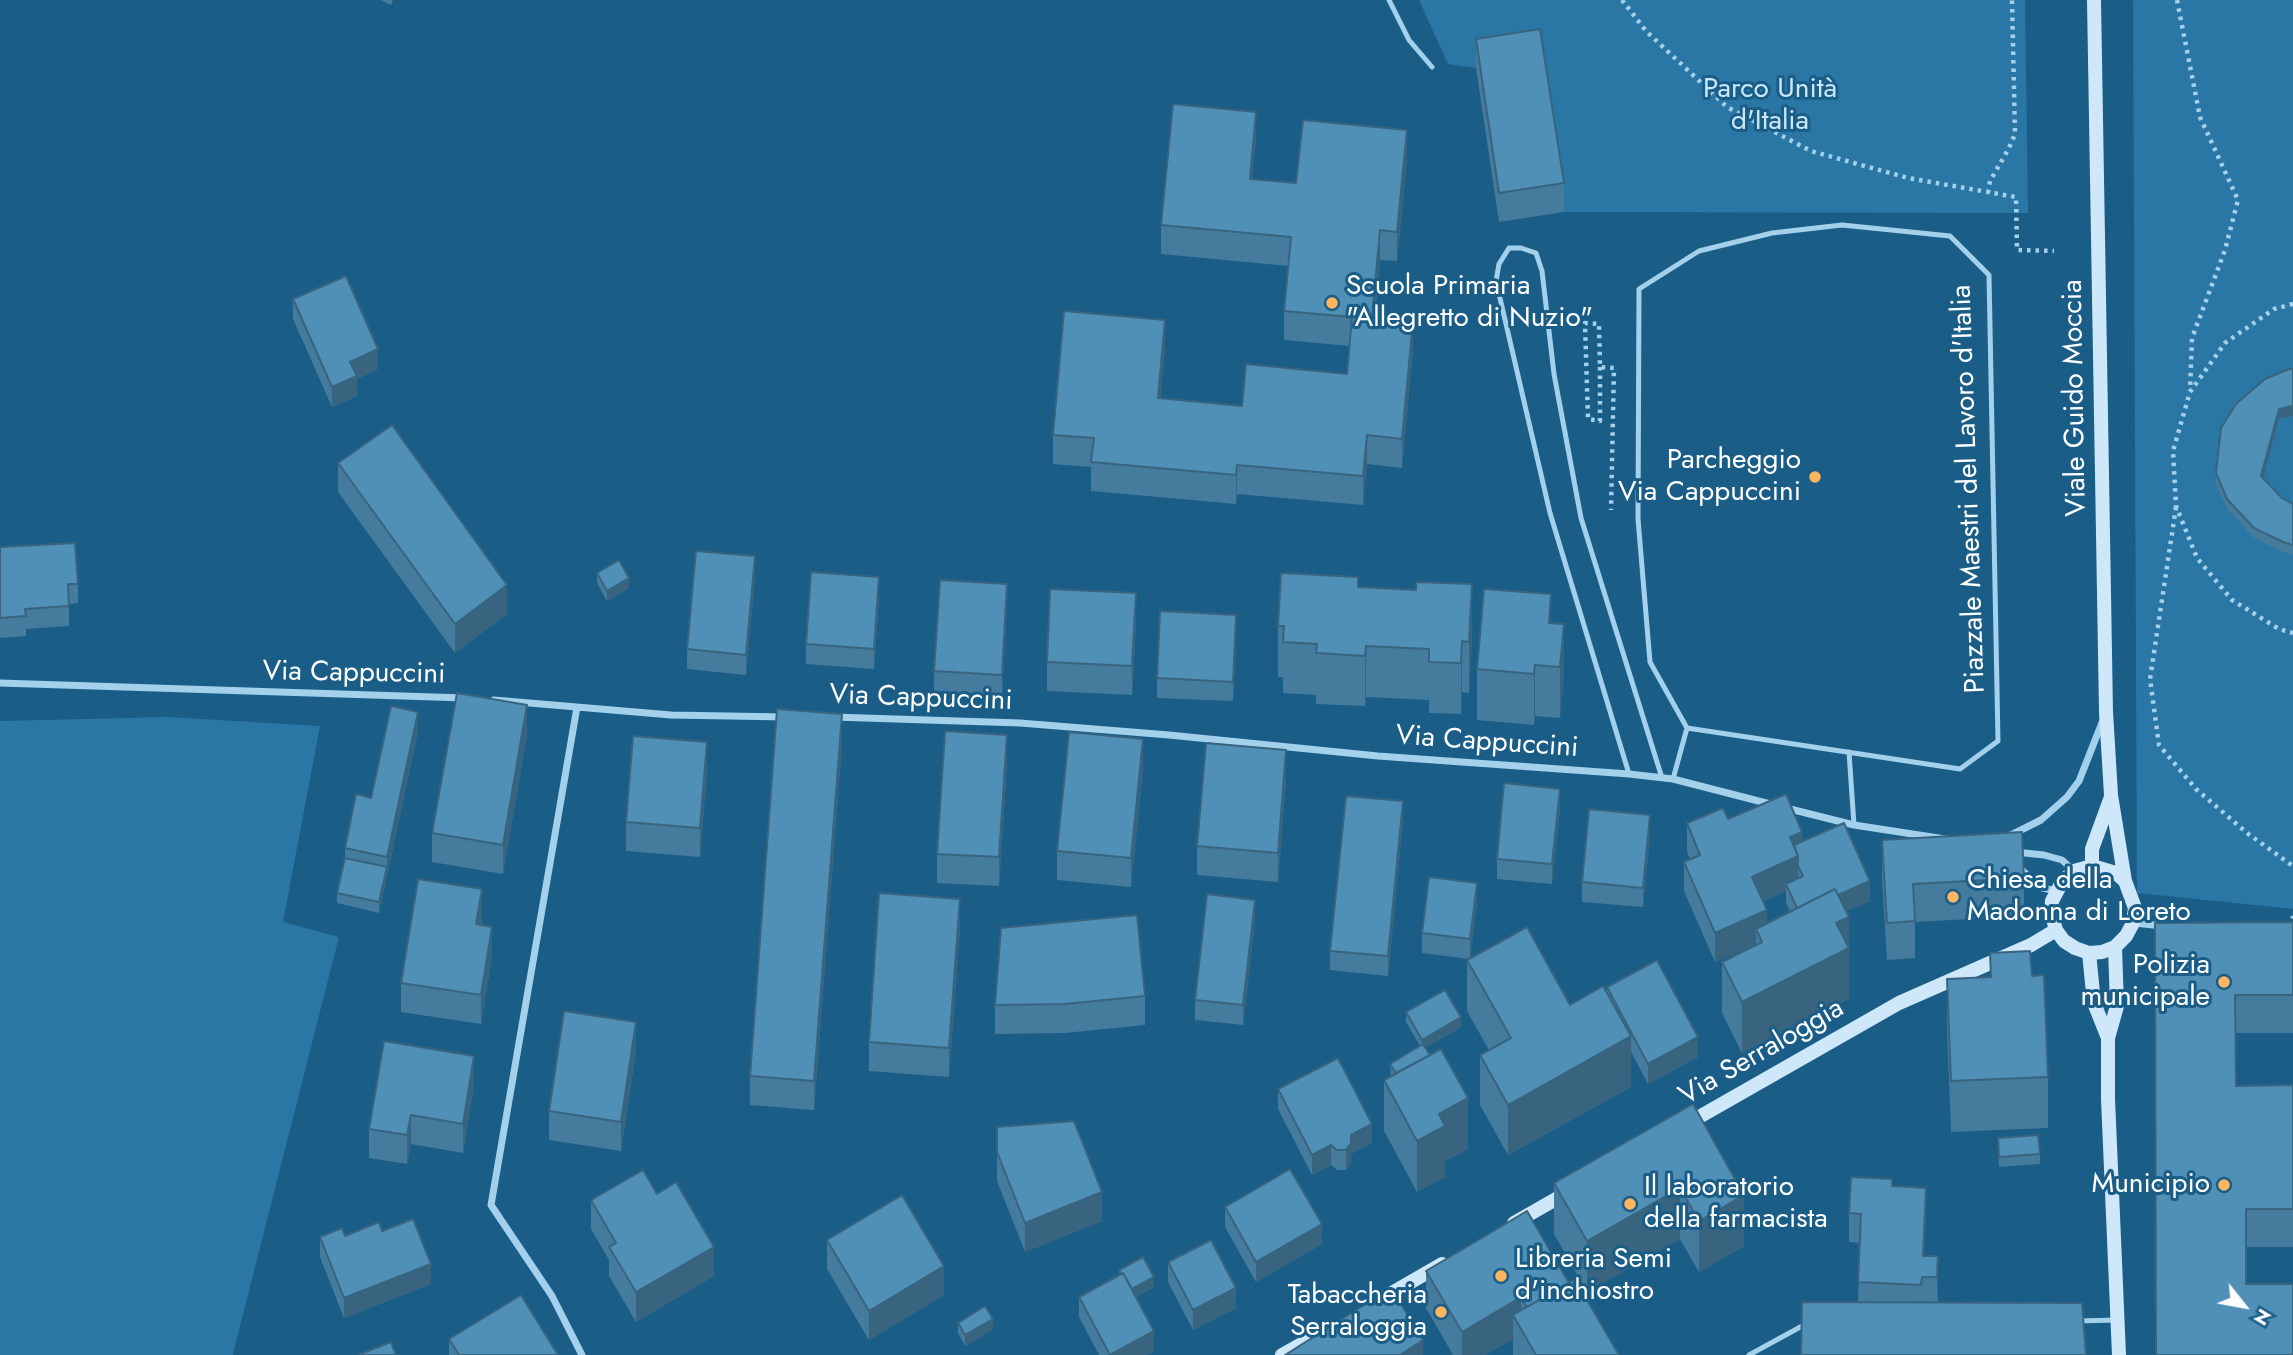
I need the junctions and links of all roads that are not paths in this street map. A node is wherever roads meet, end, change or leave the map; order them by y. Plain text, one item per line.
1 (1389, 0) edge
2 (2094, 0) edge
3 (1432, 67) dead end
4 (0, 683) edge
5 (474, 698) edge
6 (487, 699) edge
7 (577, 707) junction
8 (2106, 712) junction
9 (796, 717) edge
10 (824, 717) edge
11 (1686, 728) junction
12 (1849, 752) junction
13 (1629, 774) junction
14 (1662, 778) junction
15 (1673, 779) junction
16 (2111, 795) junction
17 (1854, 825) junction
18 (1948, 839) edge
19 (1997, 842) edge
20 (2092, 866) junction
21 (2074, 871) junction
22 (2125, 881) junction
23 (2056, 891) junction
24 (2133, 923) junction
25 (2174, 927) edge
26 (2056, 930) junction
27 (2115, 947) junction
28 (2090, 953) junction
29 (2108, 1038) junction
30 (1674, 1132) edge
31 (1578, 1186) edge
32 (1495, 1233) edge
33 (1460, 1254) edge
34 (1365, 1308) edge
35 (2117, 1320) junction
36 (1341, 1321) edge
37 (2063, 1321) edge
38 (1818, 1325) edge
39 (582, 1355) edge
40 (1282, 1355) edge
41 (1749, 1355) edge
42 (2119, 1355) edge

1 - 3 lane
2 - 8 main road, Viale Guido Moccia
4 - 5 street, Via Cappuccini
6 - 7 street, Via Cappuccini
7 - 9 street, Via Cappuccini
7 - 39 street
8 - 16 main road, Viale Guido Moccia
8 - 19 street
10 - 13 street, Via Cappuccini
11 - 12 lane, Piazzale Maestri del Lavoro d'Italia
11 - 12 lane, Piazzale Maestri del Lavoro d'Italia
11 - 15 lane
12 - 17 lane
13 - 14 street, Via Cappuccini
13 - 14 lane, Via Cappuccini
14 - 15 street, Via Cappuccini
15 - 17 street, Via Cappuccini
16 - 20 main road, Viale Guido Moccia
16 - 22 main road, Viale Guido Moccia
17 - 18 street, Via Cappuccini
20 - 21 main road
20 - 22 main road
21 - 23 main road
21 - 23 street
22 - 24 main road, Viale Guido Moccia
23 - 26 main road
24 - 25 street
24 - 27 main road
26 - 28 main road
26 - 30 main road, Via Serraloggia
27 - 28 main road
27 - 29 main road
28 - 29 main road
29 - 35 main road
31 - 32 main road
33 - 34 main road
35 - 37 lane
35 - 42 main road
36 - 40 main road
38 - 41 lane

